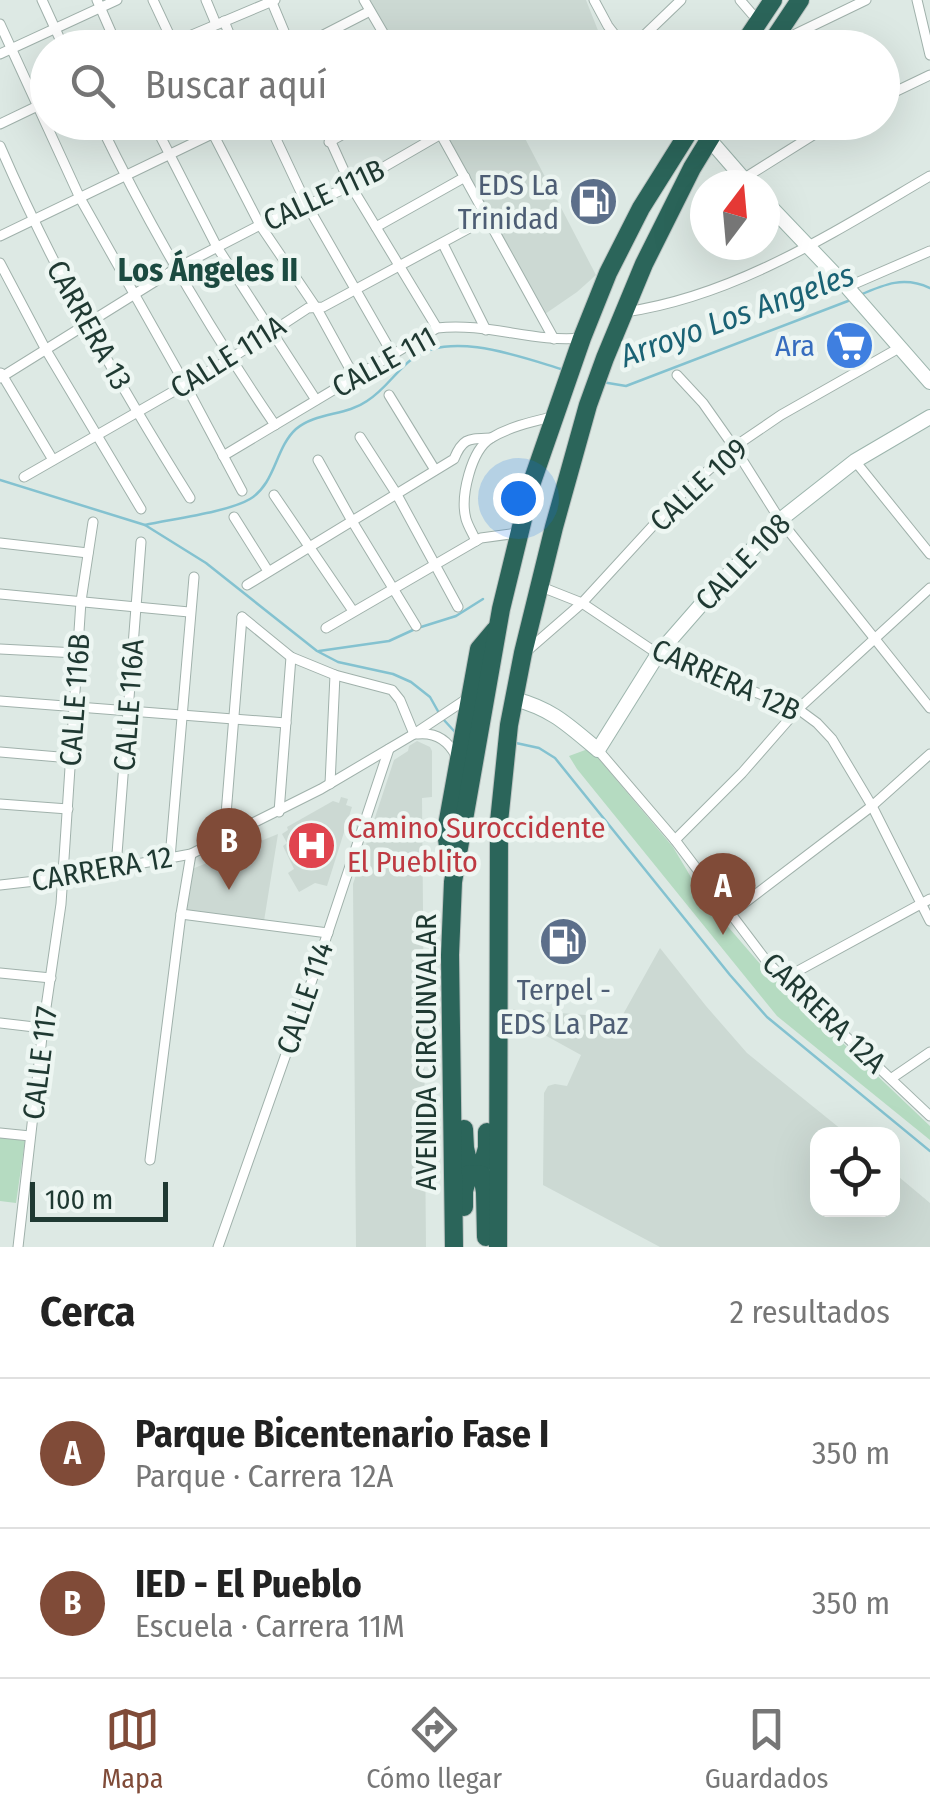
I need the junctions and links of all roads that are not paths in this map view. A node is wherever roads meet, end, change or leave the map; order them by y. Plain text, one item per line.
1 (42, 0) edge
2 (117, 0) edge
3 (153, 0) edge
4 (206, 0) edge
5 (272, 0) edge
6 (364, 0) edge
7 (594, 0) edge
8 (681, 0) edge
9 (773, 0) edge
10 (800, 0) edge
11 (866, 0) edge
12 (917, 0) edge
13 (99, 4) edge
14 (750, 5) edge
15 (370, 11) junction
16 (220, 23) junction
17 (0, 24) edge
18 (55, 28) junction
19 (51, 30) edge
20 (110, 30) edge
21 (167, 30) edge
22 (205, 30) edge
23 (224, 30) edge
24 (286, 30) edge
25 (331, 30) edge
26 (381, 30) edge
27 (612, 30) edge
28 (648, 30) edge
29 (744, 30) edge
30 (752, 30) edge
31 (784, 30) edge
32 (805, 30) edge
33 (30, 40) edge
34 (5, 51) edge
35 (930, 55) edge
36 (930, 75) edge
37 (900, 89) edge
38 (30, 95) edge
39 (30, 108) edge
40 (0, 124) edge
41 (53, 140) edge
42 (107, 140) edge
43 (161, 140) edge
44 (200, 140) edge
45 (215, 140) edge
46 (276, 140) edge
47 (332, 140) edge
48 (431, 140) edge
49 (444, 140) edge
50 (683, 140) edge
51 (708, 140) edge
52 (710, 140) edge
53 (808, 140) edge
54 (329, 142) joint
55 (0, 146) edge
56 (169, 156) junction
57 (736, 170) edge
58 (764, 170) edge
59 (124, 176) junction
60 (930, 176) edge
61 (465, 177) junction
62 (352, 186) junction
63 (80, 198) junction
64 (307, 205) junction
65 (780, 217) edge
66 (488, 218) junction
67 (32, 220) junction
68 (260, 225) junction
69 (376, 227) junction
70 (0, 236) edge
71 (443, 244) junction
72 (808, 246) junction
73 (217, 247) junction
74 (930, 252) edge
75 (0, 263) edge
76 (401, 267) junction
77 (175, 269) junction
78 (849, 289) junction
79 (357, 290) junction
80 (136, 294) junction
81 (317, 308) junction
82 (624, 312) junction
83 (86, 324) junction
84 (438, 328) junction
85 (486, 330) junction
86 (271, 332) junction
87 (557, 340) junction
88 (578, 348) junction
89 (899, 348) junction
90 (46, 350) junction
91 (393, 355) junction
92 (230, 359) junction
93 (1, 375) edge
94 (677, 375) dead end
95 (354, 378) junction
96 (930, 382) edge
97 (186, 384) junction
98 (389, 395) dead end
99 (316, 400) junction
100 (556, 410) junction
101 (137, 412) junction
102 (930, 417) edge
103 (275, 425) junction
104 (96, 436) junction
105 (360, 437) dead end
106 (491, 438) junction
107 (734, 447) junction
108 (222, 456) junction
109 (454, 458) junction
110 (53, 460) junction
111 (318, 460) dead end
112 (855, 461) junction
113 (435, 470) junction
114 (469, 472) junction
115 (24, 477) dead end
116 (242, 491) dead end
117 (396, 493) junction
118 (274, 495) dead end
119 (190, 498) dead end
120 (140, 509) dead end
121 (234, 517) dead end
122 (780, 520) junction
123 (352, 521) junction
124 (93, 522) dead end
125 (518, 533) junction
126 (476, 541) junction
127 (140, 542) dead end
128 (0, 543) edge
129 (310, 546) junction
130 (88, 553) junction
131 (930, 554) edge
132 (436, 565) junction
133 (268, 572) junction
134 (194, 577) dead end
135 (246, 585) dead end
136 (540, 586) junction
137 (394, 588) junction
138 (930, 588) edge
139 (0, 594) edge
140 (81, 601) junction
141 (582, 604) junction
142 (458, 607) dead end
143 (136, 608) junction
144 (353, 611) junction
145 (190, 612) junction
146 (416, 626) dead end
147 (498, 626) junction
148 (326, 628) dead end
149 (875, 637) junction
150 (0, 649) edge
151 (77, 652) junction
152 (523, 654) junction
153 (658, 654) junction
154 (291, 658) junction
155 (336, 675) junction
156 (514, 699) junction
157 (0, 701) edge
158 (75, 707) junction
159 (930, 708) edge
160 (798, 709) junction
161 (128, 711) junction
162 (467, 714) junction
163 (182, 716) junction
164 (234, 720) junction
165 (286, 724) junction
166 (414, 734) junction
167 (389, 748) junction
168 (468, 748) junction
169 (598, 750) junction
170 (0, 752) edge
171 (930, 754) edge
172 (71, 758) junction
173 (457, 772) junction
174 (330, 784) junction
175 (0, 804) edge
176 (872, 806) junction
177 (68, 809) junction
178 (280, 812) junction
179 (224, 839) junction
180 (675, 840) junction
181 (191, 854) junction
182 (170, 858) junction
183 (116, 867) junction
184 (62, 878) junction
185 (453, 882) junction
186 (0, 885) edge
187 (926, 902) edge
188 (181, 914) junction
189 (730, 914) junction
190 (930, 921) edge
191 (328, 933) junction
192 (0, 973) edge
193 (51, 978) junction
194 (785, 978) junction
195 (451, 1016) junction
196 (498, 1017) junction
197 (0, 1023) edge
198 (43, 1028) junction
199 (930, 1052) edge
200 (892, 1078) junction
201 (930, 1116) edge
202 (0, 1133) edge
203 (30, 1136) junction
204 (150, 1160) dead end
205 (18, 1247) edge
206 (218, 1247) edge
207 (454, 1247) edge
208 (464, 1247) edge
209 (486, 1247) edge
210 (498, 1247) edge

1 - 18 street
2 - 13 street
3 - 21 street
4 - 16 street
5 - 16 street
5 - 24 street
6 - 15 street
7 - 27 street
8 - 28 street
9 - 30 highway
10 - 31 highway
11 - 32 street
12 - 35 street
13 - 18 street
13 - 20 street
14 - 29 highway
15 - 25 street
15 - 26 street
16 - 22 street
16 - 23 street
17 - 34 street
18 - 19 street
33 - 34 street
34 - 38 street
36 - 37 street
39 - 40 street
41 - 63 street
42 - 59 street
43 - 56 street
44 - 56 street
45 - 68 street
46 - 64 street
47 - 54 street
48 - 62 street, CALLE 111B
49 - 61 street
50 - 88 highway, AVENIDA CIRCUNVALAR
51 - 82 highway
52 - 57 street
53 - 58 street
54 - 62 street
55 - 67 street, CARRERA 13
56 - 59 street
56 - 73 street
59 - 63 street
59 - 77 street
60 - 72 street
61 - 66 street
61 - 69 street
62 - 64 street, CALLE 111B
62 - 69 street
63 - 67 street
63 - 80 street
64 - 68 street, CALLE 111B
64 - 79 street
65 - 72 street
66 - 71 street, CALLE 111A
66 - 87 street
67 - 70 street
67 - 83 street, CARRERA 13
68 - 73 street, CALLE 111B
68 - 81 street
69 - 76 street
71 - 76 street, CALLE 111A
71 - 85 street
72 - 78 street
72 - 82 street
73 - 77 street, CALLE 111B
73 - 86 street
74 - 78 street
75 - 90 street
76 - 79 street, CALLE 111A
76 - 84 street
77 - 80 street, CALLE 111B
77 - 92 street
78 - 89 street
79 - 81 street, CALLE 111A
79 - 91 street
80 - 83 street, CALLE 111B
80 - 97 street
81 - 86 street, CALLE 111A
81 - 95 street
82 - 136 highway
83 - 90 street, CALLE 111B
83 - 101 street, CARRERA 13
84 - 85 street, CALLE 111
84 - 91 street, CALLE 111
85 - 87 street, CALLE 111
86 - 92 street, CALLE 111A
86 - 99 street
87 - 88 street, CALLE 111
88 - 100 highway, AVENIDA CIRCUNVALAR
89 - 96 street
89 - 107 street, CALLE 109
90 - 93 street, CALLE 111B
90 - 104 street
91 - 95 street, CALLE 111
92 - 97 street, CALLE 111A
92 - 103 street
93 - 110 street
94 - 107 street
95 - 99 street, CALLE 111
97 - 101 street, CALLE 111A
97 - 108 street
98 - 113 street
99 - 103 street, CALLE 111
100 - 106 street
100 - 125 highway, AVENIDA CIRCUNVALAR
101 - 104 street, CALLE 111A
101 - 119 street, CARRERA 13
102 - 112 street, CALLE 108
103 - 108 street, CALLE 111
104 - 110 street, CALLE 111A
104 - 120 street
105 - 117 street
106 - 109 street
106 - 114 street
107 - 122 street
107 - 141 street, CALLE 109
108 - 116 street
109 - 113 street
109 - 114 street
110 - 115 street, CALLE 111A
111 - 123 street
112 - 122 street, CALLE 108
112 - 131 street
113 - 117 street
114 - 126 street
117 - 123 street
117 - 132 street
118 - 129 street
121 - 133 street
122 - 149 street
122 - 153 street, CALLE 108
123 - 129 street
123 - 137 street
124 - 130 street, CALLE 116B
125 - 126 street
125 - 147 highway, AVENIDA CIRCUNVALAR
126 - 132 street
127 - 143 street, CALLE 116A
128 - 130 street
129 - 133 street
129 - 144 street
130 - 140 street, CALLE 116B
132 - 137 street
132 - 142 street
133 - 135 street
134 - 145 street
136 - 141 street, CARRERA 12B
136 - 152 highway
137 - 144 street
137 - 146 street
138 - 149 street
139 - 140 street
140 - 143 street
140 - 151 street, CALLE 116B
141 - 152 street, CALLE 109
141 - 153 street, CARRERA 12B
143 - 145 street
143 - 161 street, CALLE 116A
144 - 148 street
145 - 163 street
147 - 162 highway, AVENIDA CIRCUNVALAR
147 - 162 highway
149 - 159 street
149 - 160 street
150 - 151 street
151 - 158 street, CALLE 116B
152 - 156 highway
153 - 160 street, CARRERA 12B
153 - 169 street, CALLE 108
154 - 155 street
154 - 164 street
154 - 165 street
155 - 166 street
155 - 174 street
156 - 169 street, CARRERA 12A
156 - 196 highway
157 - 158 street
158 - 161 street
158 - 172 street, CALLE 116B
160 - 176 street, CARRERA 12B
160 - 180 street
161 - 163 street
161 - 183 street, CALLE 116A
162 - 166 street, CARRERA 12
162 - 168 highway, AVENIDA CIRCUNVALAR
163 - 164 street
163 - 182 street
164 - 165 street
164 - 179 street
165 - 178 street
166 - 167 street, CARRERA 12
166 - 173 street
167 - 174 street, CARRERA 12
167 - 191 street, CALLE 114
168 - 173 highway
168 - 185 highway, AVENIDA CIRCUNVALAR
169 - 180 street, CARRERA 12A
170 - 172 street
171 - 176 street
172 - 177 street, CALLE 116B
173 - 185 highway
174 - 178 street, CARRERA 12
175 - 177 street
176 - 187 street, CARRERA 12B
176 - 189 street
177 - 184 street, CALLE 116B
178 - 179 street, CARRERA 12
179 - 181 street, CARRERA 12
180 - 189 street, CARRERA 12A
181 - 182 street, CARRERA 12
181 - 188 street
182 - 183 street, CARRERA 12
183 - 184 street, CARRERA 12
184 - 186 street, CARRERA 12
184 - 193 street, CALLE 117
185 - 195 highway, AVENIDA CIRCUNVALAR
187 - 190 street, CARRERA 12B
187 - 194 street
188 - 191 street
188 - 204 street
189 - 194 street, CARRERA 12A
191 - 206 street, CALLE 114
192 - 193 street
193 - 198 street, CALLE 117
194 - 200 street, CARRERA 12A
195 - 196 highway
195 - 207 highway, AVENIDA CIRCUNVALAR
196 - 210 highway
197 - 198 street
198 - 203 street, CALLE 117
199 - 200 street
200 - 201 street, CARRERA 12A
202 - 203 street
203 - 205 street, CALLE 117
208 - 209 highway

